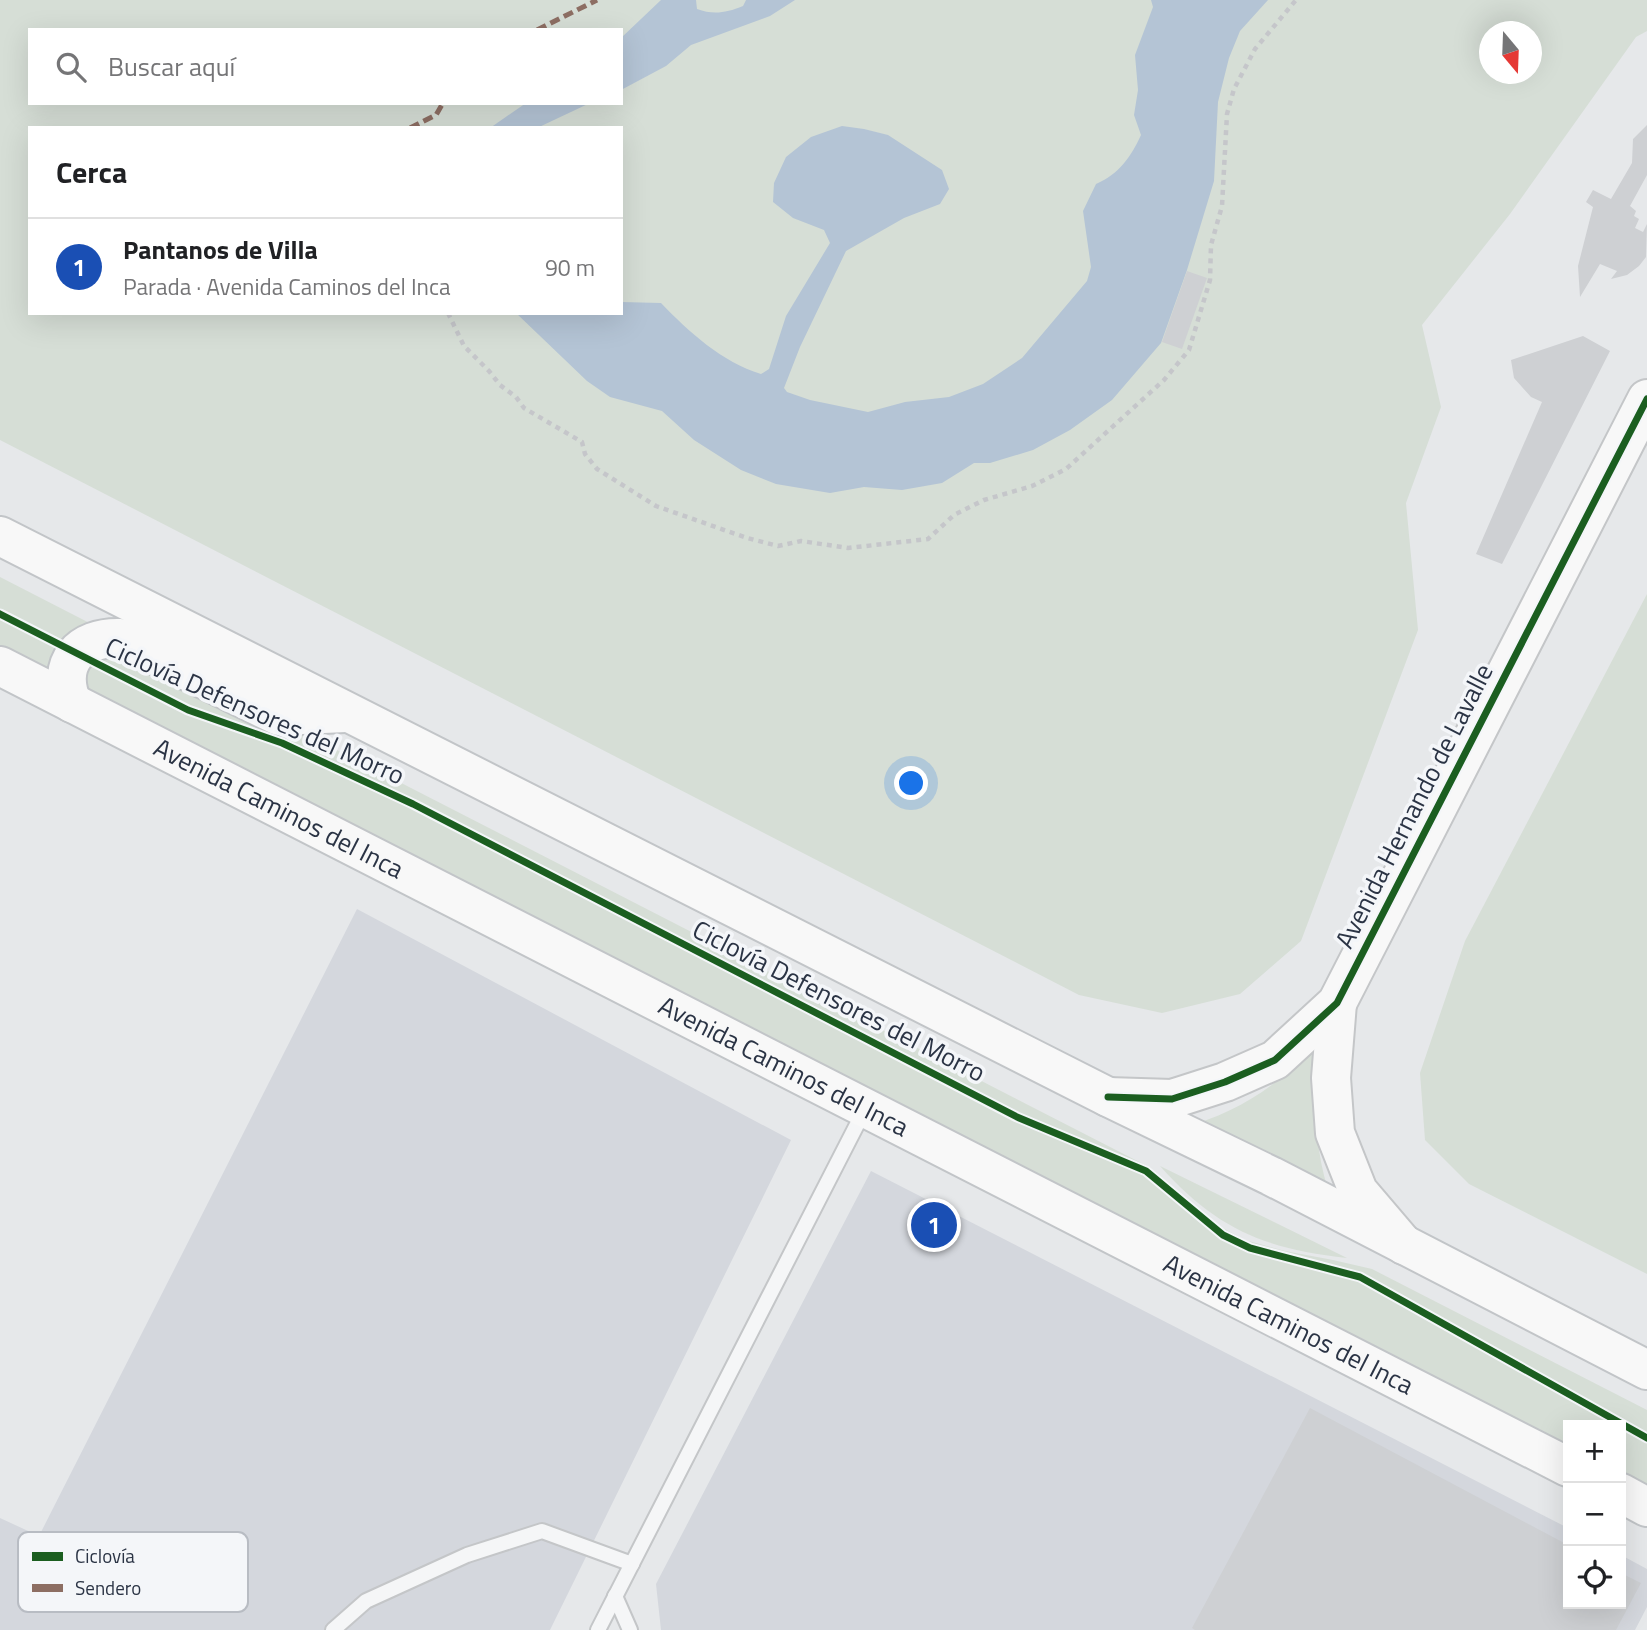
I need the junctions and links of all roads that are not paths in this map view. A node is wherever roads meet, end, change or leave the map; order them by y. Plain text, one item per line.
1 (1647, 399) edge
2 (0, 536) edge
3 (0, 666) edge
4 (72, 703) junction
5 (350, 713) junction
6 (1337, 1003) junction
7 (1108, 1097) junction
8 (865, 1109) junction
9 (1404, 1245) junction
10 (1647, 1370) edge
11 (1563, 1463) edge
12 (1626, 1496) edge
13 (1647, 1507) edge
14 (632, 1564) junction
15 (615, 1596) junction
16 (333, 1630) edge
17 (598, 1630) edge
18 (630, 1630) edge

1 - 6 main road, Avenida Hernando de Lavalle
2 - 5 main road
3 - 4 main road, Avenida Caminos del Inca
4 - 5 main road
4 - 8 main road, Avenida Caminos del Inca
5 - 7 main road
6 - 7 main road, Avenida Hernando de Lavalle
6 - 9 main road, Avenida Hernando de Lavalle
7 - 9 main road
8 - 11 main road, Avenida Caminos del Inca
8 - 14 lane
9 - 10 main road
12 - 13 main road
14 - 15 lane
14 - 16 lane
15 - 17 lane
15 - 18 lane

